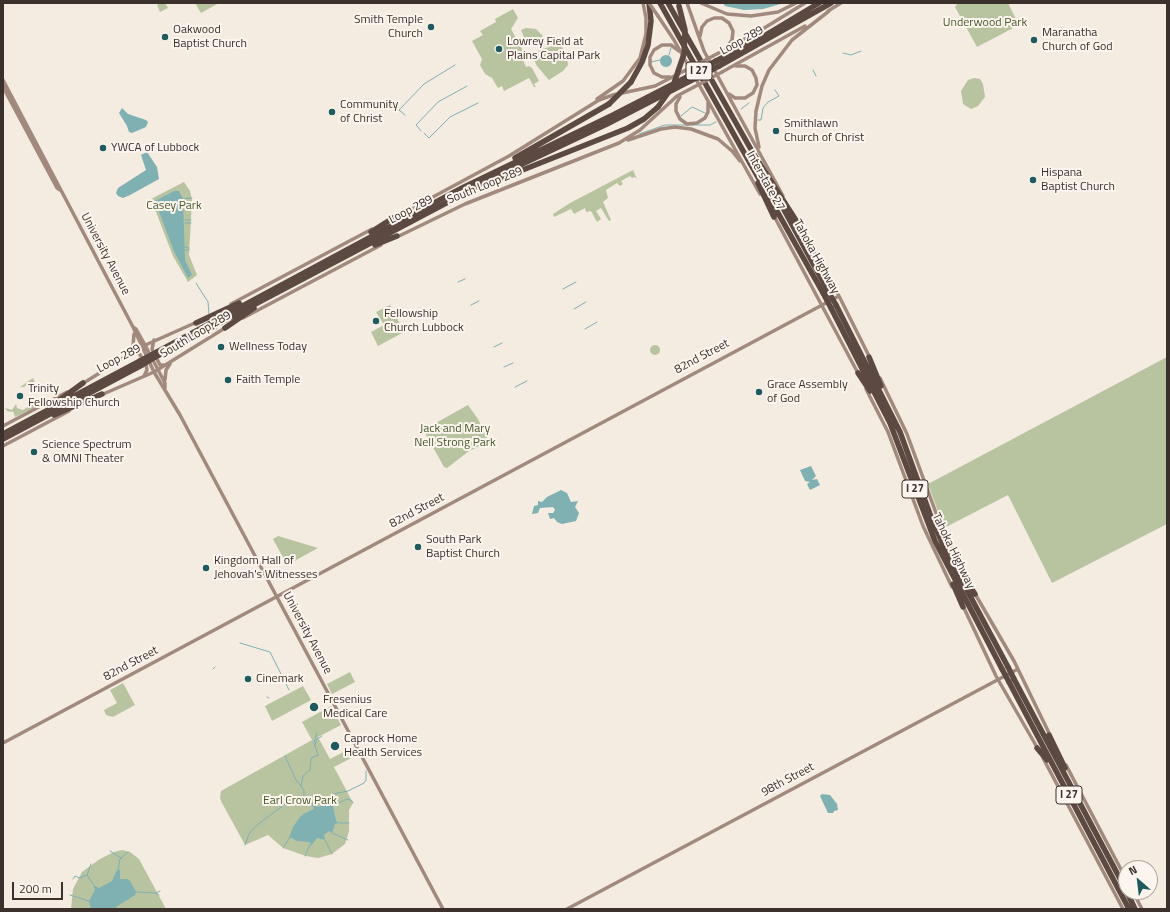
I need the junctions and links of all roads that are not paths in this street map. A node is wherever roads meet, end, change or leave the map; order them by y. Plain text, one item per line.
1 (643, 3) edge
2 (649, 3) edge
3 (660, 3) edge
4 (668, 3) edge
5 (686, 3) edge
6 (701, 3) edge
7 (796, 3) edge
8 (805, 3) edge
9 (820, 3) edge
10 (831, 3) edge
11 (841, 3) edge
12 (679, 5) edge
13 (829, 10) junction
14 (704, 51) junction
15 (722, 51) junction
16 (685, 60) junction
17 (717, 64) junction
18 (729, 68) junction
19 (675, 76) junction
20 (689, 79) junction
21 (3, 80) edge
22 (722, 84) junction
23 (3, 86) edge
24 (688, 90) junction
25 (706, 97) junction
26 (585, 108) junction
27 (610, 147) junction
28 (753, 153) junction
29 (746, 155) junction
30 (748, 171) junction
31 (771, 173) junction
32 (462, 188) junction
33 (60, 190) junction
34 (463, 195) junction
35 (774, 217) junction
36 (393, 218) junction
37 (797, 222) junction
38 (397, 236) junction
39 (345, 257) junction
40 (307, 271) junction
41 (834, 287) junction
42 (267, 292) junction
43 (825, 292) junction
44 (274, 294) junction
45 (816, 295) junction
46 (839, 296) junction
47 (822, 305) junction
48 (196, 323) junction
49 (225, 328) junction
50 (133, 329) junction
51 (140, 336) junction
52 (154, 340) junction
53 (143, 346) junction
54 (134, 351) junction
55 (158, 354) junction
56 (869, 356) junction
57 (124, 357) junction
58 (174, 360) junction
59 (141, 363) junction
60 (167, 365) junction
61 (156, 370) junction
62 (858, 373) junction
63 (143, 377) junction
64 (159, 380) junction
65 (83, 383) junction
66 (165, 384) junction
67 (165, 388) junction
68 (102, 394) junction
69 (889, 416) junction
70 (25, 422) junction
71 (31, 424) junction
72 (3, 426) edge
73 (3, 434) edge
74 (3, 439) edge
75 (3, 446) edge
76 (936, 543) junction
77 (943, 545) junction
78 (975, 594) junction
79 (277, 597) junction
80 (963, 607) junction
81 (1005, 668) junction
82 (1018, 669) junction
83 (998, 680) junction
84 (1011, 680) junction
85 (1049, 735) junction
86 (3, 743) edge
87 (1038, 748) junction
88 (1066, 789) junction
89 (1100, 841) junction
90 (1118, 864) edge
91 (1118, 876) edge
92 (1130, 900) edge
93 (1137, 900) edge
94 (443, 909) edge
95 (567, 909) edge
96 (1123, 909) edge
97 (1129, 909) edge
98 (1135, 909) edge
99 (1142, 909) edge

1 - 26 main road
2 - 16 main road, Interstate 27, bridge
2 - 32 highway, bridge
3 - 29 highway, I 27
4 - 28 highway, I 27
5 - 14 main road, Interstate 27
6 - 7 main road
8 - 15 main road, South Loop 289
9 - 17 highway, Loop 289
10 - 17 highway, Loop 289
11 - 13 main road, South Loop 289
12 - 34 highway, bridge
13 - 18 main road, South Loop 289
13 - 31 main road
14 - 15 main road
14 - 22 main road, Interstate 27
15 - 19 main road, South Loop 289, bridge
16 - 19 main road
16 - 25 main road, Interstate 27
17 - 20 highway, Loop 289, bridge
18 - 22 main road
18 - 24 main road, South Loop 289, bridge
19 - 26 main road, South Loop 289
20 - 32 highway, Loop 289
20 - 34 highway, Loop 289
21 - 33 main road, University Avenue
22 - 31 main road, Interstate 27
23 - 33 main road, University Avenue
24 - 25 main road
24 - 27 main road, South Loop 289
25 - 30 main road, Interstate 27
26 - 36 main road, South Loop 289
27 - 30 main road
27 - 38 main road, South Loop 289
28 - 37 highway
28 - 43 highway, Tahoka Highway / I 27
29 - 35 highway
29 - 43 highway, Tahoka Highway / I 27
30 - 35 main road, Interstate 27
31 - 37 main road, Interstate 27
32 - 40 highway, Loop 289
33 - 50 main road, University Avenue
34 - 39 highway, Loop 289
35 - 45 main road, Interstate 27
36 - 40 highway
36 - 48 main road, South Loop 289
37 - 41 main road, Interstate 27
38 - 39 highway
38 - 49 main road, South Loop 289
39 - 44 highway, Loop 289
40 - 42 highway, Loop 289
41 - 45 main road
41 - 46 main road, Interstate 27
42 - 48 highway
42 - 55 highway, Loop 289
43 - 69 highway, Tahoka Highway / I 27, bridge
44 - 49 highway
44 - 55 highway, Loop 289
45 - 47 main road, Interstate 27
46 - 47 main road, 82nd Street
46 - 56 main road, Interstate 27
47 - 62 main road, Interstate 27
47 - 79 main road, 82nd Street
48 - 52 main road, South Loop 289
49 - 58 main road, South Loop 289
50 - 51 main road, University Avenue
50 - 53 main road, University Avenue
50 - 57 main road
51 - 52 main road
51 - 53 main road, University Avenue
52 - 53 main road, South Loop 289
52 - 60 main road
53 - 54 main road, South Loop 289
53 - 61 main road, University Avenue
54 - 57 main road, South Loop 289
54 - 63 main road
55 - 59 highway, Loop 289, bridge
56 - 69 highway
56 - 78 main road, Tahoka Highway
57 - 65 main road, South Loop 289
58 - 60 main road, South Loop 289
58 - 66 main road
59 - 70 highway, Loop 289
59 - 71 highway, Loop 289
60 - 61 main road, South Loop 289
61 - 63 main road, South Loop 289
61 - 64 main road, University Avenue
61 - 66 main road, University Avenue
62 - 69 highway
62 - 80 main road, Tahoka Highway
63 - 64 main road
63 - 68 main road, South Loop 289
64 - 67 main road, University Avenue
65 - 70 highway
65 - 72 main road, South Loop 289
66 - 67 main road, University Avenue
67 - 79 main road, University Avenue
68 - 71 highway
68 - 75 main road, South Loop 289
69 - 76 highway, Tahoka Highway / I 27
69 - 77 highway, Tahoka Highway / I 27
70 - 73 highway, Loop 289
71 - 74 highway, Loop 289
76 - 80 highway
76 - 81 highway, Tahoka Highway / I 27
77 - 78 highway
77 - 81 highway, Tahoka Highway / I 27
78 - 82 main road, Tahoka Highway
79 - 86 main road, 82nd Street
79 - 94 main road, University Avenue
80 - 83 main road, Tahoka Highway
81 - 84 highway, Tahoka Highway / I 27, bridge
82 - 83 main road, 98th Street
82 - 85 main road, Tahoka Highway
83 - 87 main road, Tahoka Highway
83 - 95 main road, 98th Street
84 - 88 highway, Tahoka Highway / I 27
84 - 89 highway, Tahoka Highway / I 27
85 - 89 highway
85 - 90 main road, Tahoka Highway
87 - 88 highway
87 - 96 main road, Tahoka Highway
88 - 97 highway, Tahoka Highway / I 27
89 - 91 highway, Tahoka Highway / I 27
92 - 98 highway, Tahoka Highway / I 27
93 - 99 main road

